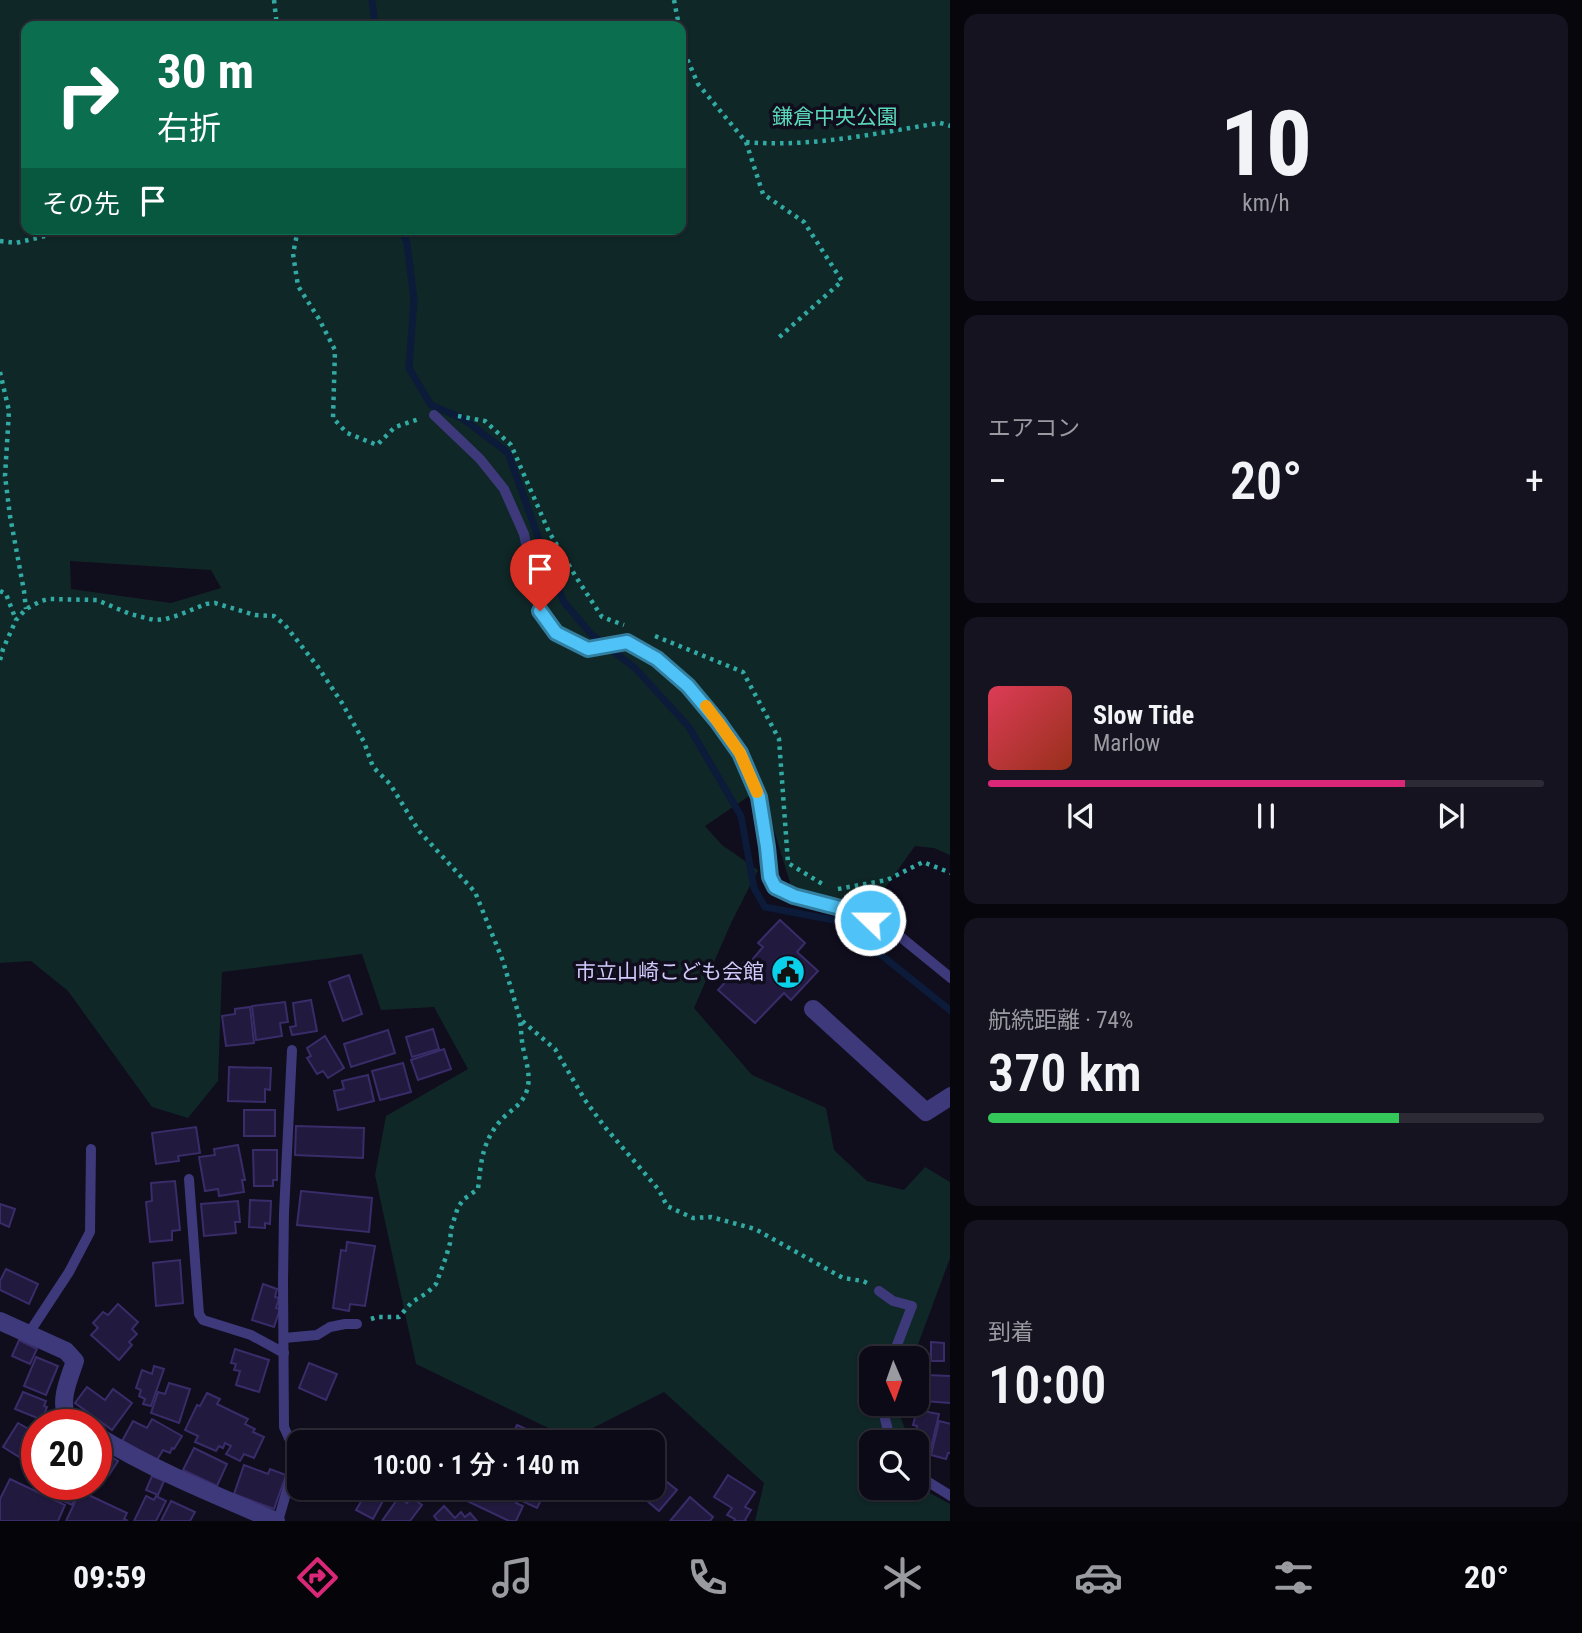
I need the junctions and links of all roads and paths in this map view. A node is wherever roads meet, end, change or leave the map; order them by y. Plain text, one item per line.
1 (274, 0) edge
2 (674, 0) edge
3 (276, 21) edge
4 (678, 21) edge
5 (686, 56) edge
6 (950, 126) edge
7 (746, 142) junction
8 (50, 235) edge
9 (297, 235) edge
10 (0, 242) edge
11 (776, 340) dead end
12 (0, 372) edge
13 (434, 415) junction
14 (0, 591) edge
15 (26, 609) junction
16 (16, 620) junction
17 (627, 626) dead end
18 (652, 635) dead end
19 (0, 660) edge
20 (950, 873) edge
21 (950, 978) edge
22 (813, 1009) dead end
23 (520, 1019) junction
24 (292, 1050) dead end
25 (950, 1096) edge
26 (91, 1149) dead end
27 (189, 1179) dead end
28 (879, 1291) joint
29 (0, 1321) edge
30 (357, 1324) joint
31 (29, 1333) junction
32 (284, 1338) junction
33 (897, 1346) edge
34 (284, 1353) junction
35 (63, 1409) edge
36 (287, 1433) edge
37 (112, 1445) edge
38 (929, 1484) edge
39 (287, 1490) edge
40 (950, 1496) edge
41 (277, 1521) edge

1 - 3 path
2 - 4 path
5 - 7 path
6 - 7 path
7 - 11 path
8 - 10 path
9 - 13 path
12 - 15 path
13 - 17 path
13 - 21 lane
14 - 16 path
15 - 16 path
15 - 23 path
16 - 19 path
18 - 20 path
22 - 25 street
23 - 28 path
23 - 30 path
24 - 32 lane
26 - 31 lane
27 - 34 lane
28 - 33 lane
29 - 31 street
30 - 32 lane
31 - 35 street
32 - 34 lane
34 - 36 lane
37 - 41 street
38 - 40 lane
39 - 41 lane

